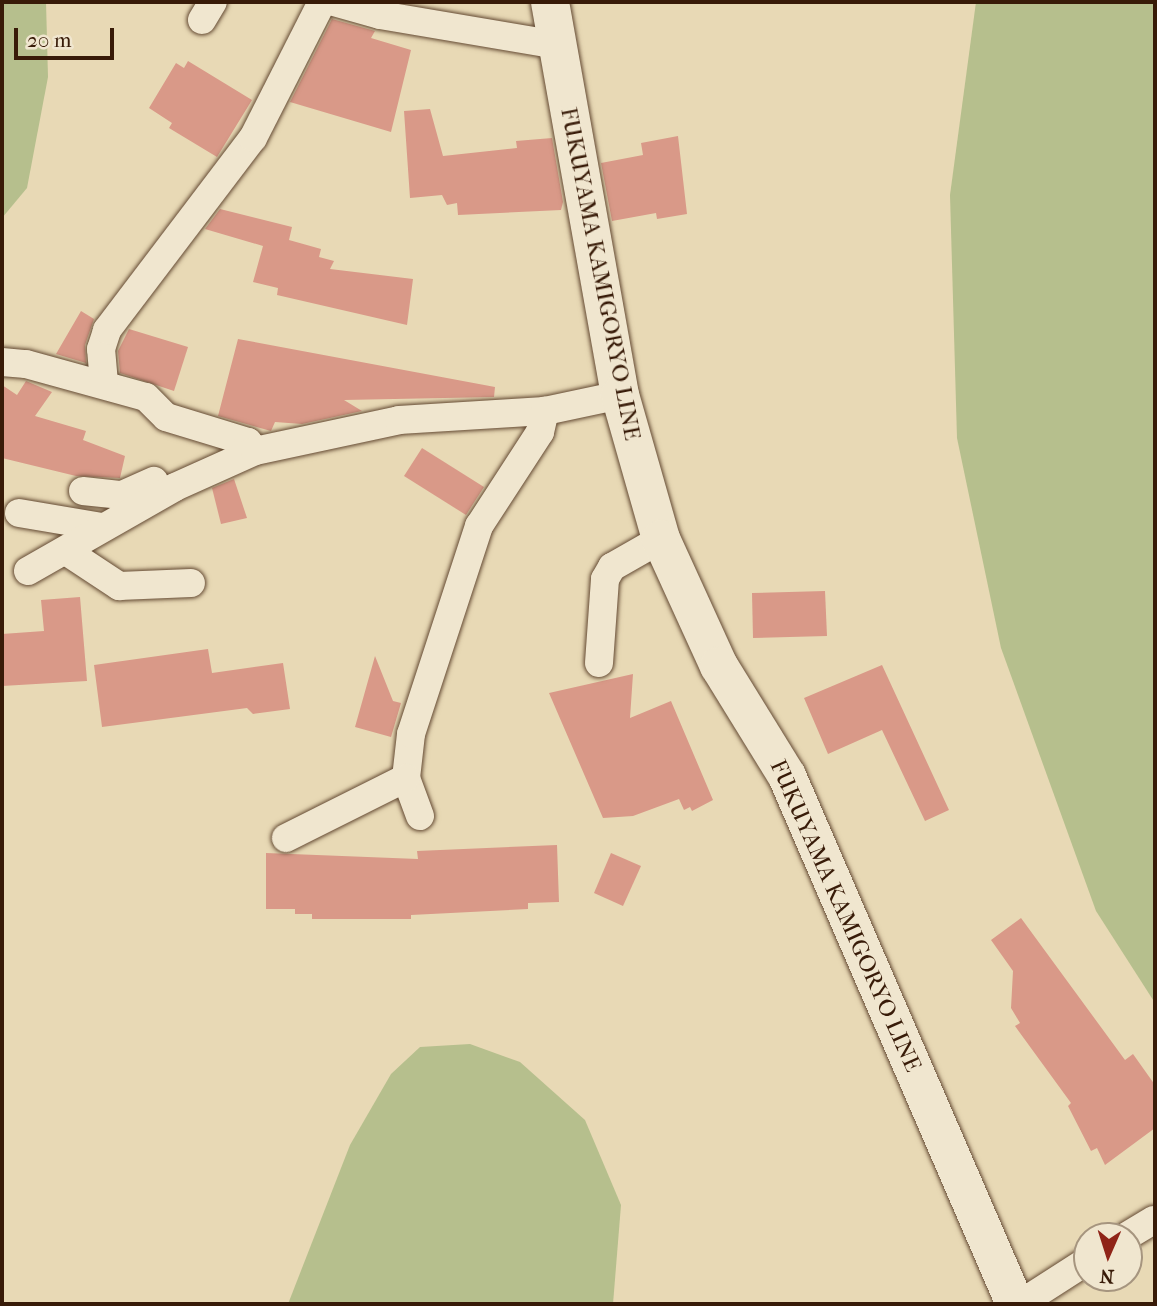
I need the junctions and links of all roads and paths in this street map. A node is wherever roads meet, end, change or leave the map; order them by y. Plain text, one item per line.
1 (322, 2) edge
2 (334, 2) edge
3 (550, 2) edge
4 (557, 45) junction
5 (2, 362) edge
6 (104, 383) junction
7 (620, 395) junction
8 (545, 411) junction
9 (255, 451) junction
10 (175, 487) junction
11 (83, 491) dead end
12 (19, 513) dead end
13 (102, 527) junction
14 (662, 539) junction
15 (66, 551) junction
16 (28, 571) dead end
17 (191, 583) dead end
18 (599, 663) dead end
19 (406, 778) junction
20 (420, 816) dead end
21 (286, 838) dead end
22 (1073, 1270) edge
23 (1018, 1304) edge

1 - 6 street
2 - 4 street
3 - 4 main road, FUKUYAMA KAMIGORYO LINE
4 - 7 main road, FUKUYAMA KAMIGORYO LINE
5 - 6 street
6 - 9 street
7 - 8 street
7 - 14 main road, FUKUYAMA KAMIGORYO LINE
8 - 9 street
8 - 19 street
9 - 10 street
10 - 11 street
10 - 13 street
12 - 13 street
13 - 15 street
14 - 18 street
14 - 23 main road, FUKUYAMA KAMIGORYO LINE
15 - 16 street
15 - 17 street
19 - 20 street
19 - 21 street
22 - 23 street

